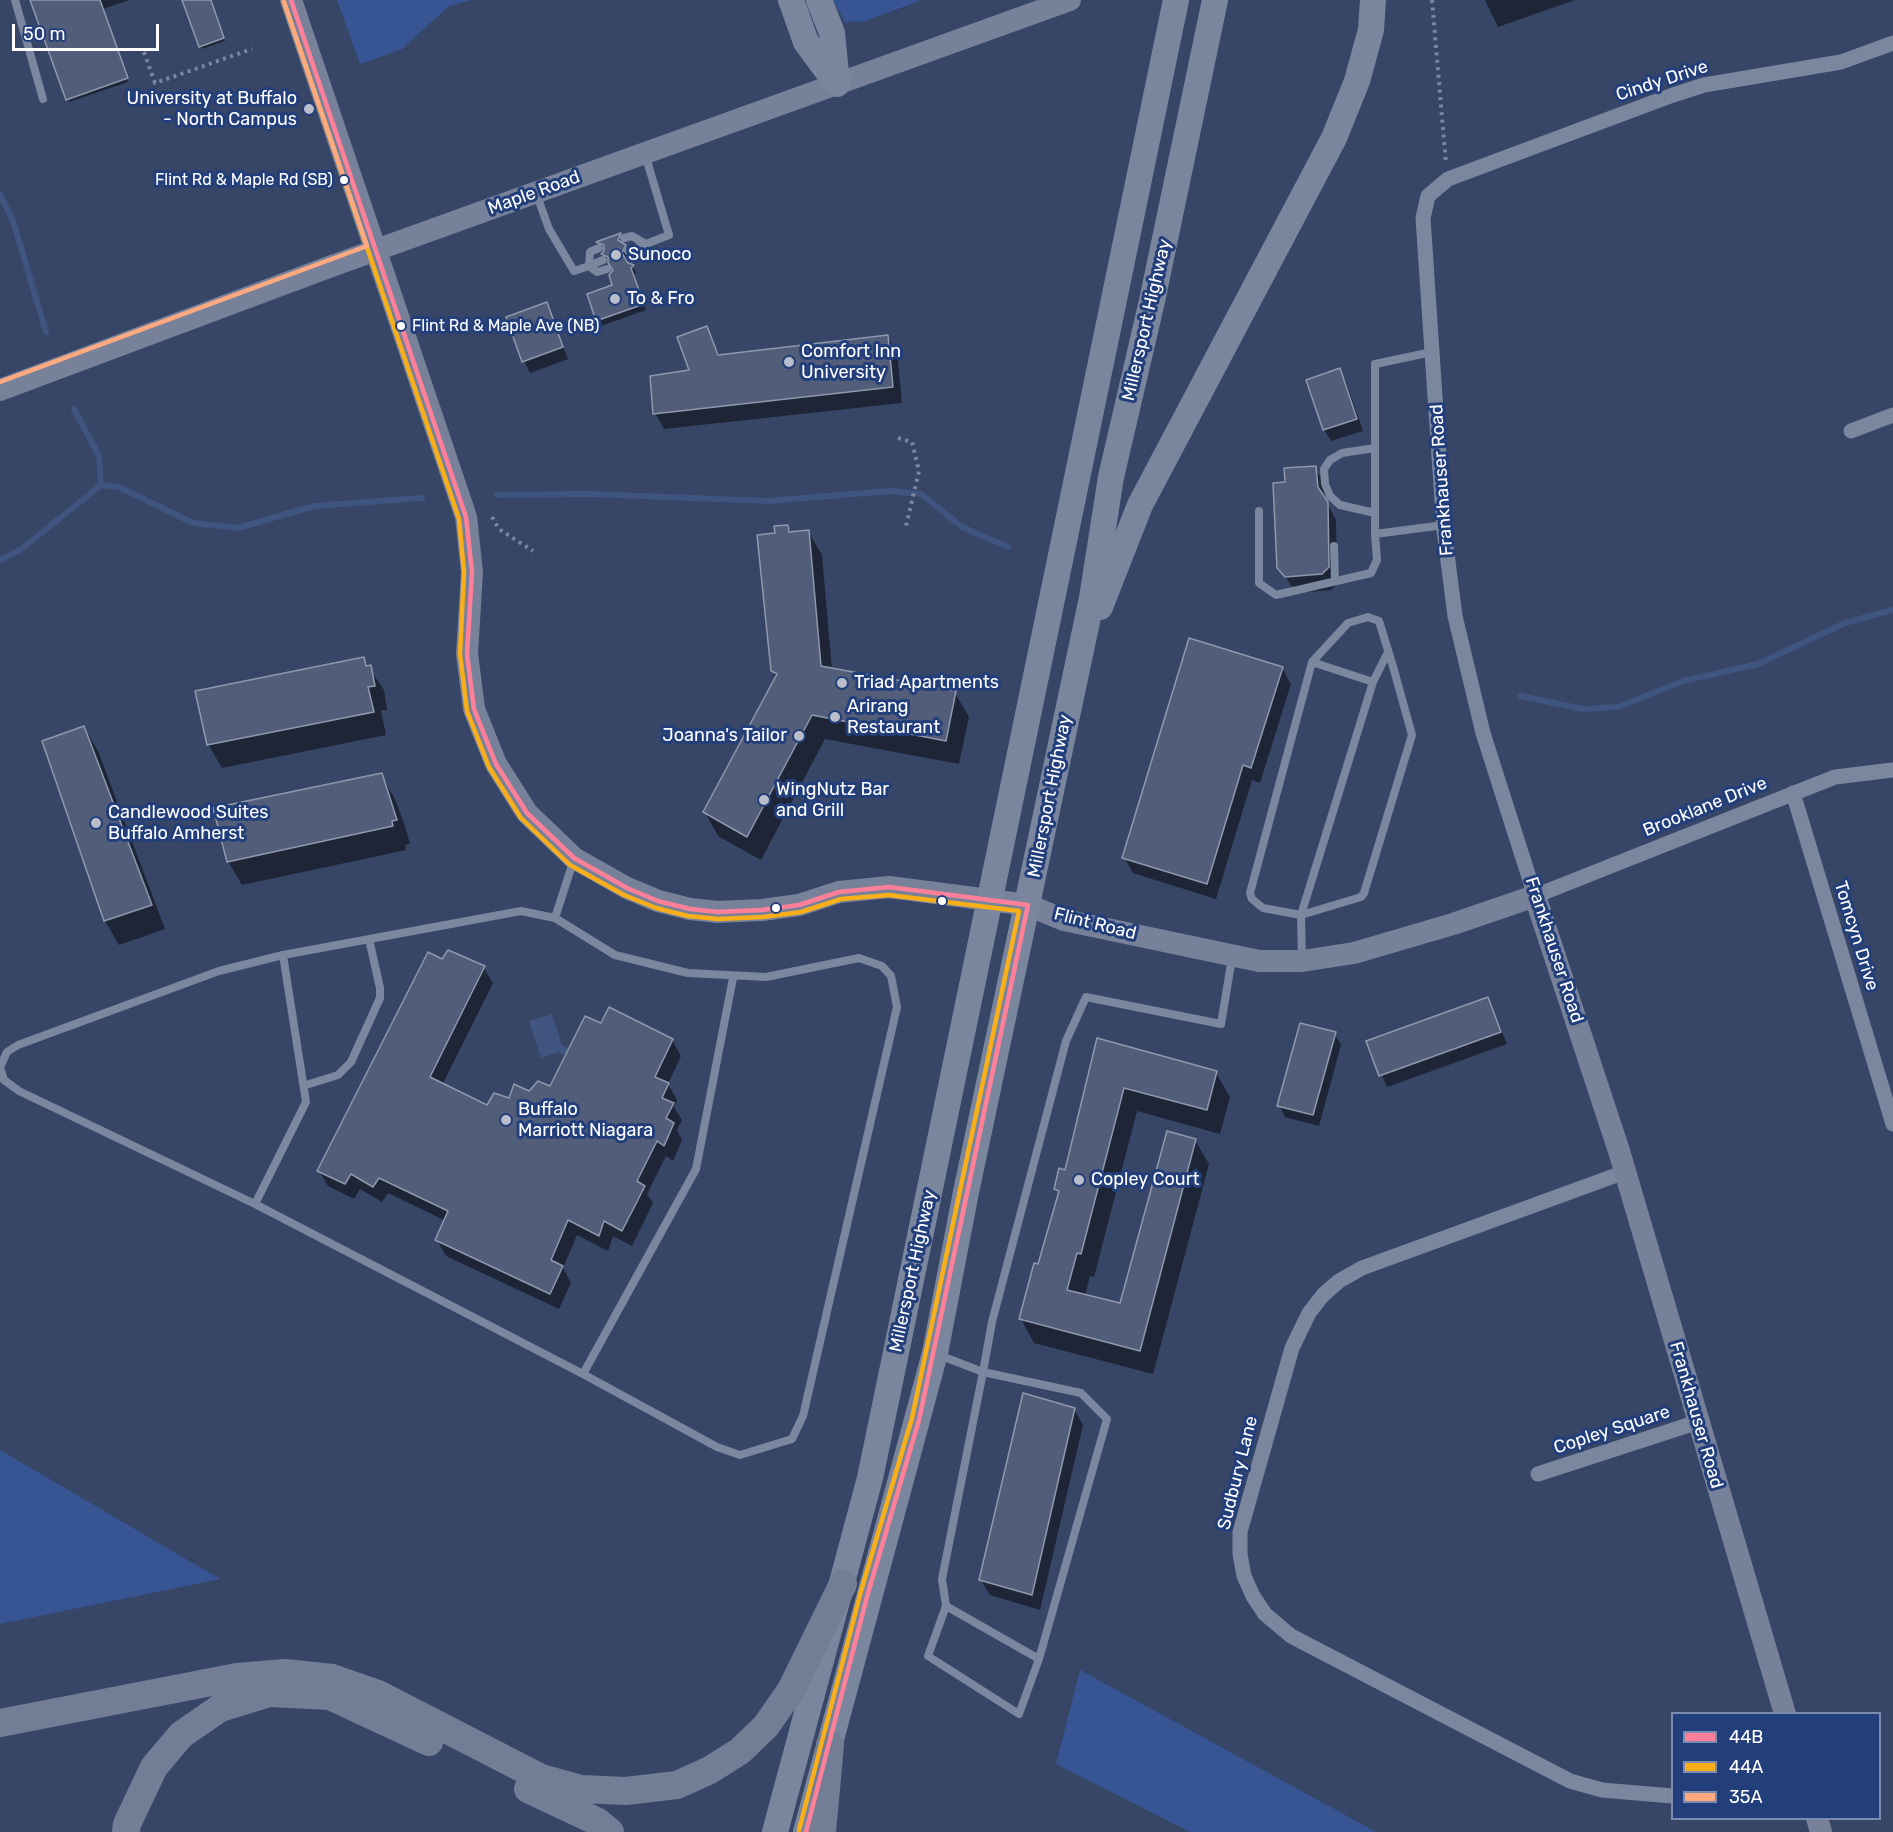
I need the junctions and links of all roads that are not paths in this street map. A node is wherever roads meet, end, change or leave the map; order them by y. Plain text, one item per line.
1 (15, 0) edge
2 (291, 0) edge
3 (791, 0) edge
4 (819, 0) edge
5 (1070, 0) edge
6 (1215, 0) edge
7 (1373, 0) edge
8 (1174, 7) edge
9 (1893, 43) edge
10 (837, 84) junction
11 (43, 99) dead end
12 (644, 153) junction
13 (1448, 178) joint
14 (535, 192) junction
15 (624, 238) dead end
16 (644, 243) junction
17 (599, 248) dead end
18 (376, 250) junction
19 (628, 251) dead end
20 (603, 260) dead end
21 (632, 260) dead end
22 (589, 266) junction
23 (607, 269) dead end
24 (1432, 352) junction
25 (0, 390) edge
26 (1893, 415) edge
27 (1851, 431) dead end
28 (1375, 448) junction
29 (1259, 512) dead end
30 (1375, 513) junction
31 (1444, 525) junction
32 (1375, 534) junction
33 (1334, 546) dead end
34 (1335, 581) junction
35 (1388, 652) junction
36 (1078, 660) junction
37 (1312, 662) junction
38 (1373, 682) junction
39 (1893, 770) edge
40 (1793, 793) junction
41 (574, 858) junction
42 (1535, 896) junction
43 (991, 899) junction
44 (1028, 905) junction
45 (1300, 915) junction
46 (555, 918) junction
47 (369, 939) junction
48 (1233, 954) junction
49 (283, 955) junction
50 (1302, 961) junction
51 (733, 978) junction
52 (0, 1067) edge
53 (306, 1085) junction
54 (1893, 1124) edge
55 (1625, 1172) junction
56 (255, 1204) junction
57 (935, 1353) junction
58 (984, 1372) junction
59 (583, 1374) junction
60 (1698, 1422) junction
61 (1538, 1474) dead end
62 (843, 1584) junction
63 (946, 1606) junction
64 (1039, 1659) junction
65 (1785, 1712) edge
66 (0, 1723) edge
67 (830, 1745) junction
68 (1671, 1796) edge
69 (126, 1832) edge
70 (610, 1832) edge
71 (775, 1832) edge
72 (806, 1832) edge
73 (822, 1832) edge

1 - 11 lane
2 - 18 street, Flint Road
3 - 10 main road
4 - 10 main road
5 - 10 street, Maple Road
6 - 36 main road, Millersport Highway
7 - 36 main road
8 - 43 main road, Millersport Highway
9 - 13 street, Cindy Drive
10 - 12 street, Maple Road
12 - 14 street, Maple Road
12 - 16 lane
13 - 24 street, Frankhauser Road
14 - 18 street, Maple Road
14 - 22 lane
15 - 16 lane
16 - 19 lane
16 - 21 lane
17 - 22 lane
18 - 25 street, Maple Road
18 - 41 street, Flint Road
20 - 22 lane
22 - 23 lane
24 - 28 lane
24 - 31 street, Frankhauser Road
26 - 27 street
28 - 30 lane
28 - 30 lane
29 - 34 lane
30 - 32 lane
31 - 32 lane
31 - 42 street, Frankhauser Road
32 - 34 lane
33 - 34 lane
35 - 37 lane
35 - 38 lane
35 - 45 lane
36 - 44 main road, Millersport Highway
37 - 38 lane
37 - 45 lane
38 - 45 lane
39 - 40 street, Brooklane Drive
40 - 42 street, Brooklane Drive
40 - 54 street, Tomcyn Drive
41 - 43 street, Flint Road
41 - 46 lane
42 - 50 street, Flint Road
42 - 55 street, Frankhauser Road
43 - 44 street, Flint Road
43 - 62 main road, Millersport Highway
44 - 48 street, Flint Road
44 - 57 main road, Millersport Highway
45 - 50 lane
46 - 47 lane
46 - 51 lane
47 - 49 lane
47 - 53 lane
48 - 50 street, Flint Road
48 - 58 lane
49 - 52 lane
49 - 53 lane
51 - 59 lane
51 - 59 lane
52 - 56 lane
53 - 56 lane
55 - 60 street, Frankhauser Road
55 - 68 street, Sudbury Lane
56 - 59 lane
57 - 58 lane
57 - 67 main road, Millersport Highway
58 - 63 lane
58 - 64 lane
60 - 61 street, Copley Square
60 - 65 street, Frankhauser Road
62 - 66 highway
62 - 71 main road, Millersport Highway
63 - 64 lane
63 - 64 lane
67 - 72 main road, Millersport Highway
67 - 73 highway
69 - 70 highway

